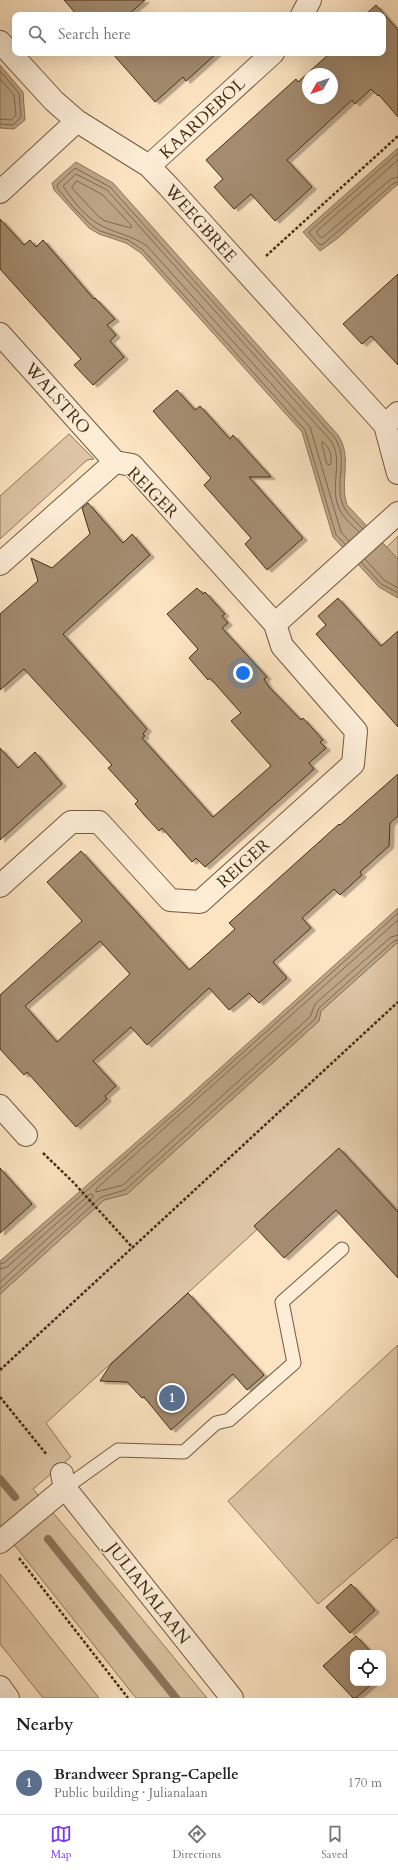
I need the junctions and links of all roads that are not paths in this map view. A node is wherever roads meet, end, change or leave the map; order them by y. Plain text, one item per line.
1 (310, 0) edge
2 (304, 12) edge
3 (0, 42) edge
4 (12, 55) edge
5 (13, 56) edge
6 (270, 56) edge
7 (77, 121) junction
8 (149, 166) junction
9 (0, 192) edge
10 (0, 334) edge
11 (391, 419) edge
12 (115, 462) junction
13 (398, 473) edge
14 (398, 513) edge
15 (0, 564) edge
16 (275, 624) junction
17 (0, 886) edge
18 (0, 1106) edge
19 (26, 1136) road end
20 (342, 1249) dead end
21 (64, 1481) junction
22 (2, 1540) edge
23 (0, 1687) edge
24 (8, 1698) edge
25 (232, 1698) edge

1 - 2 street
3 - 4 street, WEEGBREE
5 - 7 street, WEEGBREE
6 - 8 street, KAARDEBOL
7 - 8 street, WEEGBREE
7 - 9 street
8 - 11 street, WEEGBREE
10 - 12 street, WALSTRO
11 - 13 street
12 - 15 street, REIGER
12 - 16 street, REIGER
14 - 16 street
16 - 17 street, REIGER
18 - 19 street
20 - 21 lane
21 - 22 street
21 - 25 street, JULIANALAAN
23 - 24 street

